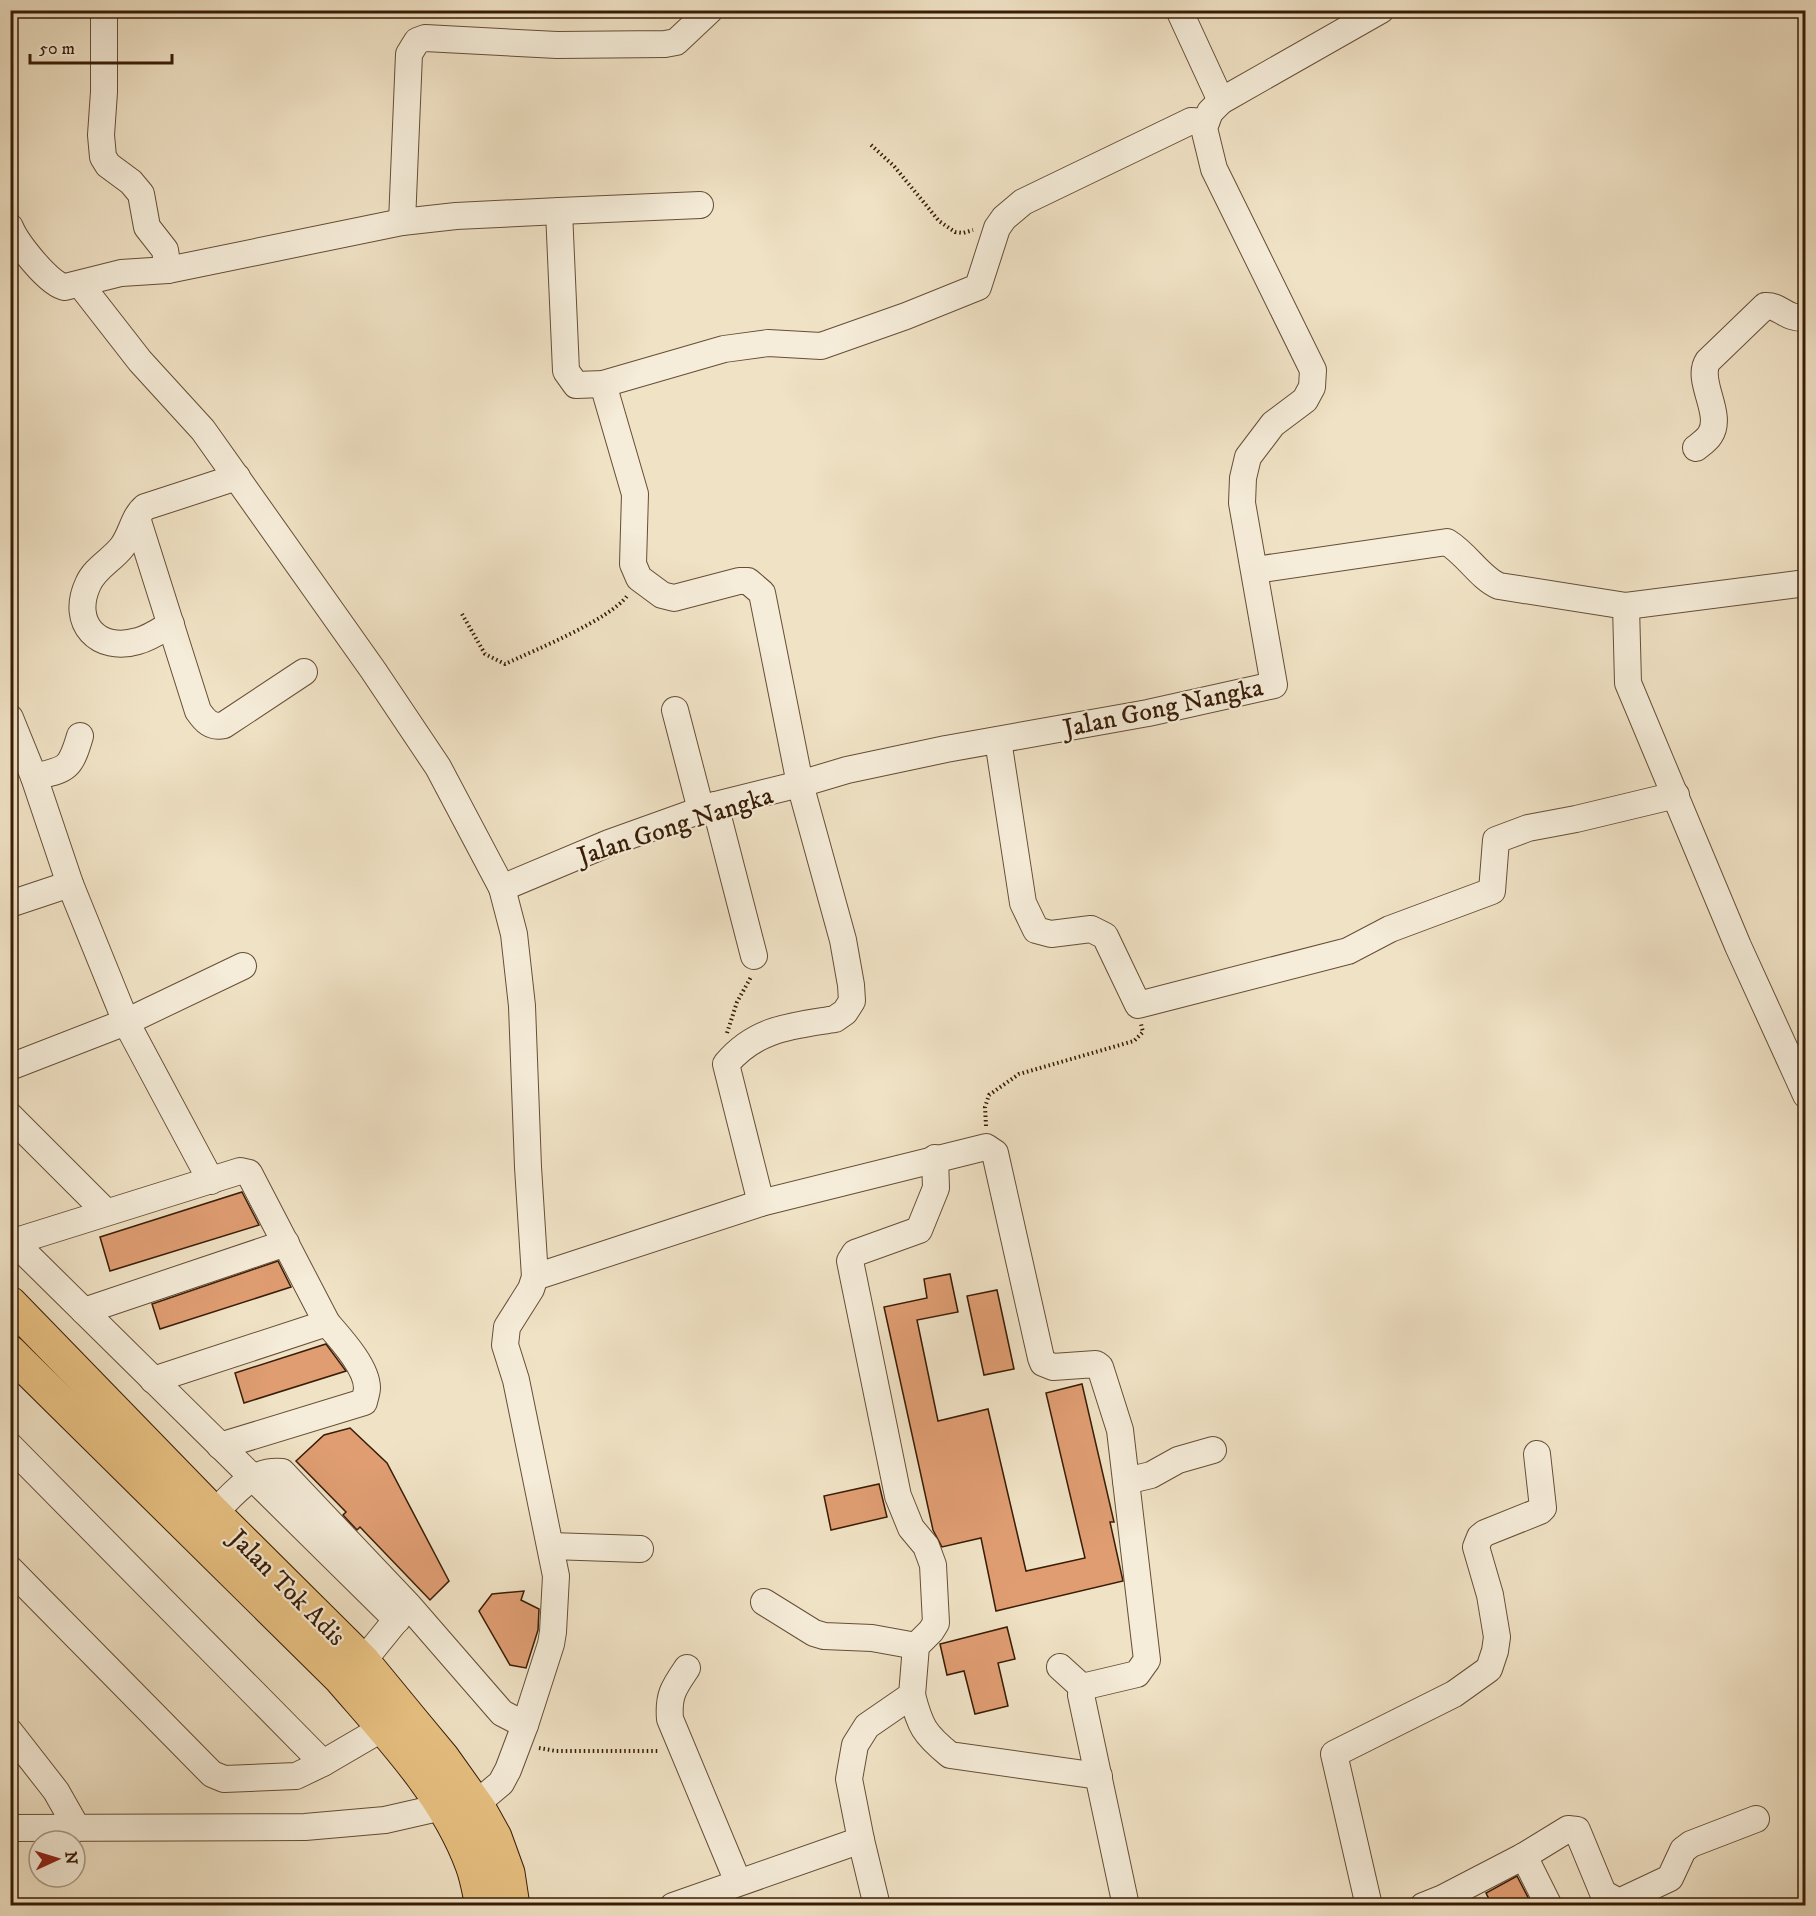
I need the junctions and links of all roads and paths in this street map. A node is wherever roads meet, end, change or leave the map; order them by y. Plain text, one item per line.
1 (104, 10) edge
2 (710, 10) edge
3 (1179, 10) edge
4 (1381, 10) edge
5 (1221, 101) junction
6 (1206, 122) junction
7 (872, 145) dead end
8 (700, 206) dead end
9 (559, 211) junction
10 (1004, 218) junction
11 (402, 222) junction
12 (10, 227) edge
13 (17, 253) edge
14 (168, 270) junction
15 (80, 284) junction
16 (1806, 318) edge
17 (603, 384) junction
18 (1696, 448) dead end
19 (237, 477) junction
20 (136, 518) junction
21 (1255, 570) junction
22 (639, 578) junction
23 (1806, 583) edge
24 (1626, 606) junction
25 (462, 614) dead end
26 (171, 624) junction
27 (304, 672) dead end
28 (675, 710) dead end
29 (13, 731) edge
30 (80, 736) dead end
31 (998, 740) junction
32 (34, 777) junction
33 (800, 784) junction
34 (1676, 795) junction
35 (708, 808) junction
36 (70, 885) junction
37 (502, 888) junction
38 (10, 904) edge
39 (754, 956) joint
40 (243, 966) dead end
41 (1138, 1005) junction
42 (126, 1022) junction
43 (726, 1064) junction
44 (10, 1067) edge
45 (1806, 1095) edge
46 (10, 1116) edge
47 (986, 1147) junction
48 (935, 1158) junction
49 (211, 1181) junction
50 (761, 1203) junction
51 (106, 1212) junction
52 (12, 1241) edge
53 (286, 1243) junction
54 (535, 1277) junction
55 (10, 1303) edge
56 (84, 1311) junction
57 (327, 1323) junction
58 (10, 1352) edge
59 (153, 1380) junction
60 (10, 1446) edge
61 (220, 1446) junction
62 (1213, 1450) dead end
63 (1537, 1454) dead end
64 (251, 1477) junction
65 (1126, 1481) junction
66 (214, 1513) junction
67 (550, 1546) junction
68 (640, 1549) dead end
69 (10, 1569) edge
70 (764, 1602) dead end
71 (403, 1613) junction
72 (916, 1646) junction
73 (363, 1661) junction
74 (1060, 1667) dead end
75 (687, 1668) dead end
76 (1082, 1687) junction
77 (912, 1695) junction
78 (383, 1728) junction
79 (10, 1732) edge
80 (521, 1735) junction
81 (682, 1748) junction
82 (323, 1763) junction
83 (1099, 1776) junction
84 (476, 1804) junction
85 (442, 1807) junction
86 (1756, 1819) dead end
87 (10, 1828) edge
88 (77, 1828) junction
89 (861, 1840) junction
90 (1524, 1856) junction
91 (738, 1882) junction
92 (482, 1905) edge
93 (513, 1905) edge
94 (673, 1905) edge
95 (877, 1905) edge
96 (1125, 1905) edge
97 (1369, 1905) edge
98 (1423, 1905) edge
99 (1549, 1905) edge

1 - 14 street
2 - 11 street
3 - 5 street
4 - 5 street
5 - 6 street
6 - 10 street
6 - 21 street, Jalan Gong Nangka
7 - 10 path
8 - 9 street
9 - 11 street
9 - 17 street
10 - 17 street
11 - 14 street
12 - 13 street
13 - 15 street
14 - 15 street
15 - 19 street
16 - 18 street
17 - 22 street
19 - 20 street
19 - 37 street
20 - 26 street
20 - 26 street
21 - 24 street
21 - 31 street, Jalan Gong Nangka
22 - 25 path
22 - 33 street
23 - 24 street
24 - 34 street
26 - 27 street
28 - 35 street
29 - 32 street
30 - 32 street
31 - 33 street, Jalan Gong Nangka
31 - 41 street
32 - 36 street
33 - 35 street, Jalan Gong Nangka
33 - 43 street
34 - 41 street
34 - 45 street
35 - 37 street, Jalan Gong Nangka
35 - 39 street
36 - 38 street
36 - 42 street
37 - 54 street
39 - 43 path
40 - 42 street
41 - 47 path
42 - 44 street
42 - 49 street
43 - 50 street
46 - 51 street
47 - 48 street
47 - 65 street
48 - 50 street
48 - 72 street
49 - 51 street
49 - 53 street
50 - 54 street
51 - 52 street
52 - 56 street
53 - 56 street
53 - 57 street
54 - 67 street
55 - 66 main road, Jalan Tok Adis
56 - 59 street
57 - 59 street
57 - 61 street
58 - 78 main road, Jalan Tok Adis
59 - 61 street
60 - 82 street
61 - 64 street
62 - 65 street
63 - 97 street
64 - 66 street
64 - 71 street
65 - 76 street
66 - 73 main road, Jalan Tok Adis
67 - 68 street
67 - 80 street
69 - 82 street
70 - 72 street
71 - 73 street
71 - 80 street
72 - 77 street
73 - 84 main road, Jalan Tok Adis
74 - 76 street
75 - 81 street
76 - 83 street
77 - 83 street
77 - 89 street
78 - 82 street
78 - 85 main road, Jalan Tok Adis
79 - 88 street
80 - 81 path
80 - 84 street
81 - 91 street
83 - 96 street
84 - 93 main road, Jalan Tok Adis
85 - 88 street
85 - 92 main road, Jalan Tok Adis
86 - 90 street
87 - 88 street
89 - 91 street
89 - 95 street
90 - 98 street
90 - 99 street
91 - 94 street

